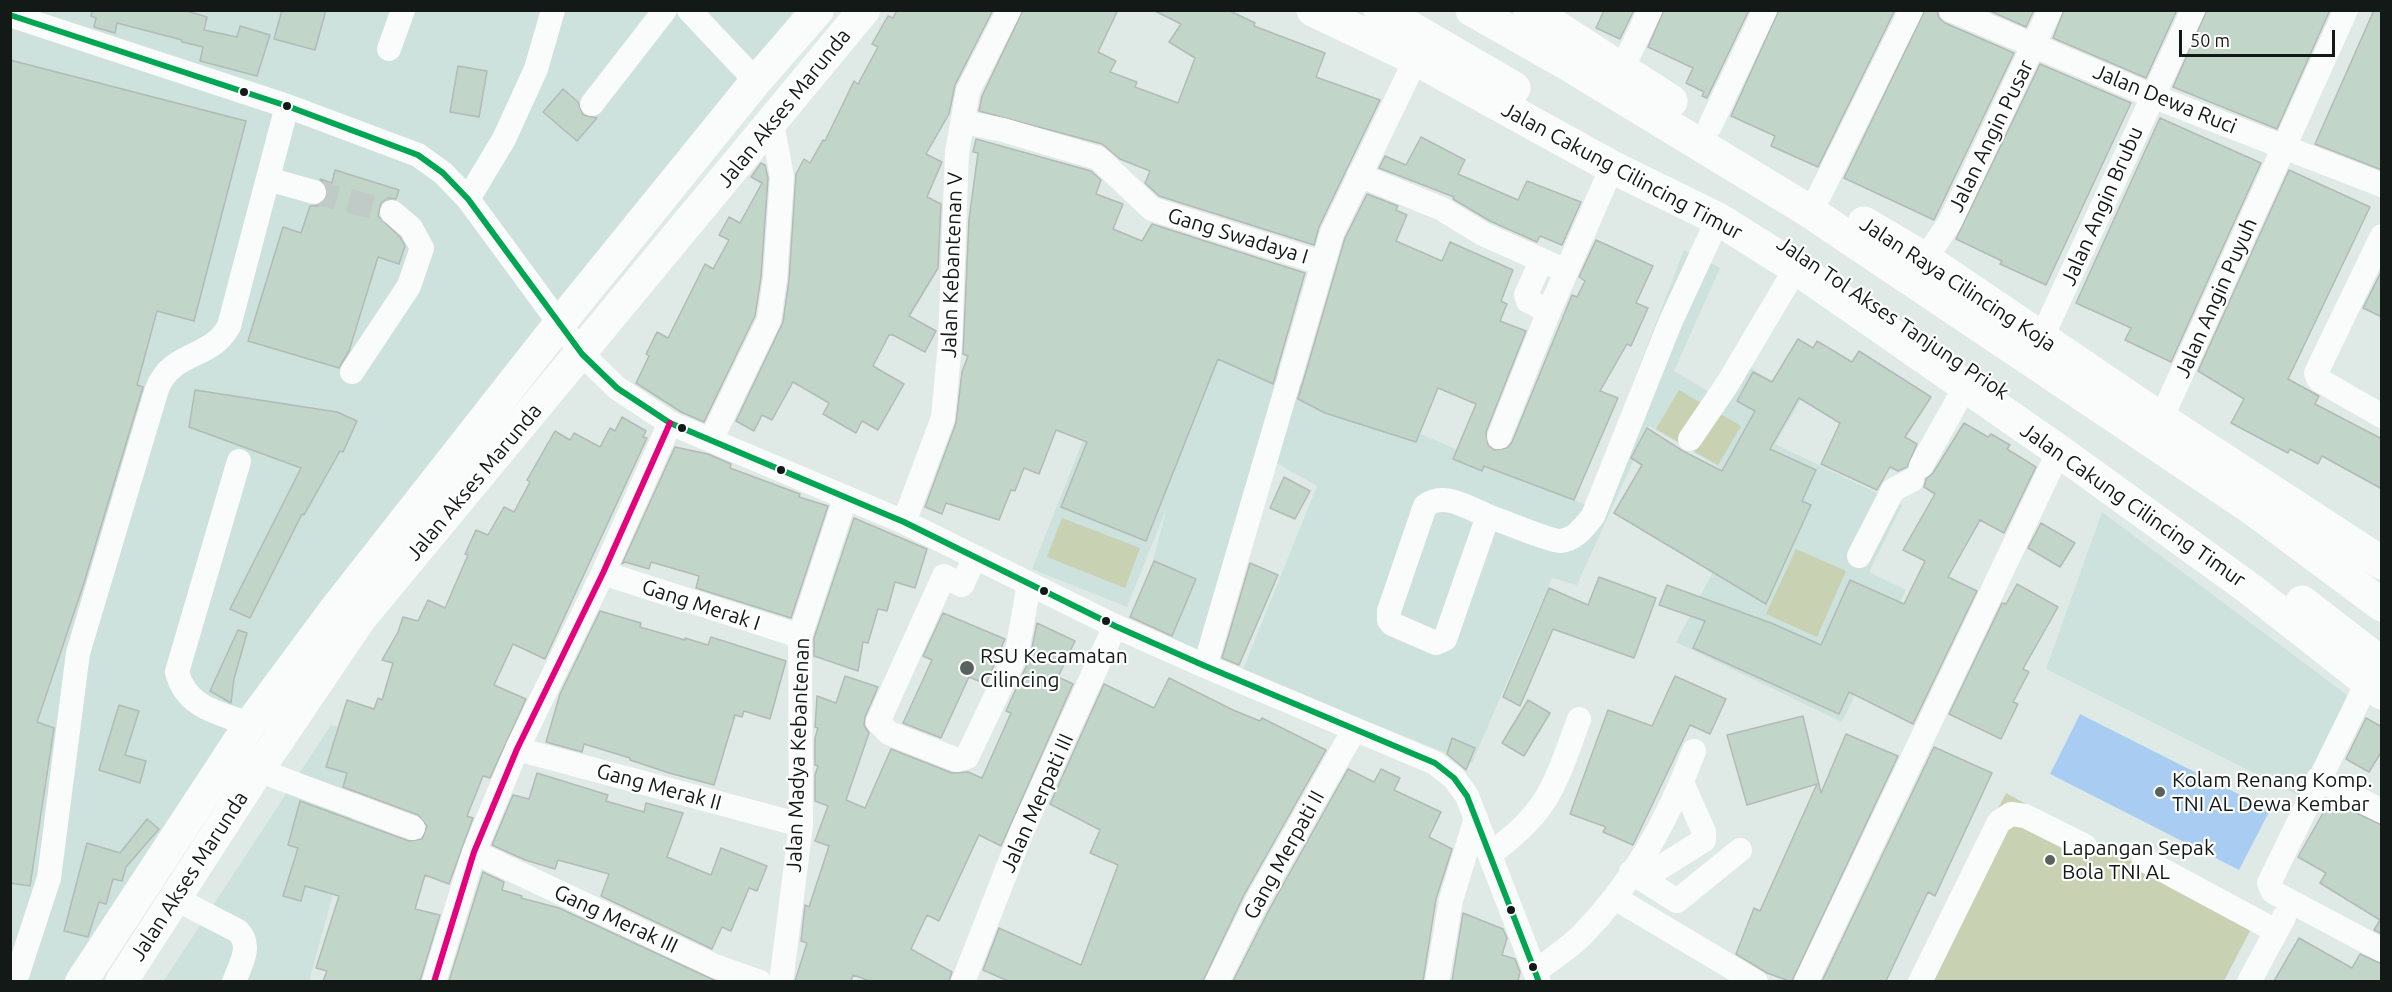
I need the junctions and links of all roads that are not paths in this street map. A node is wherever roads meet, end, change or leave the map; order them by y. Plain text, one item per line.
1 (403, 10) edge
2 (553, 10) edge
3 (665, 10) edge
4 (689, 10) edge
5 (818, 10) edge
6 (864, 10) edge
7 (1009, 10) edge
8 (1313, 10) edge
9 (1380, 10) edge
10 (1472, 10) edge
11 (1530, 10) edge
12 (1650, 10) edge
13 (1765, 10) edge
14 (1911, 10) edge
15 (1951, 10) edge
16 (2050, 10) edge
17 (2193, 10) edge
18 (2346, 10) edge
19 (2362, 10) edge
20 (10, 15) edge
21 (2035, 44) junction
22 (389, 48) dead end
23 (1416, 59) junction
24 (1622, 69) junction
25 (756, 81) junction
26 (2152, 96) junction
27 (592, 104) dead end
28 (287, 106) junction
29 (963, 122) junction
30 (772, 123) junction
31 (1710, 126) junction
32 (2290, 149) junction
33 (1611, 167) junction
34 (1359, 175) junction
35 (268, 179) junction
36 (2382, 185) edge
37 (314, 192) tunnel mouth
38 (1819, 196) junction
39 (468, 199) junction
40 (392, 212) tunnel mouth
41 (1718, 219) junction
42 (2382, 236) edge
43 (1925, 259) junction
44 (1541, 261) junction
45 (1322, 263) junction
46 (1796, 268) junction
47 (1566, 271) junction
48 (1548, 311) junction
49 (560, 323) junction
50 (2042, 337) junction
51 (582, 354) junction
52 (352, 372) dead end
53 (1965, 387) junction
54 (2382, 416) edge
55 (2161, 419) junction
56 (670, 423) junction
57 (1499, 437) dead end
58 (1690, 439) dead end
59 (711, 440) junction
60 (2059, 452) junction
61 (238, 461) dead end
62 (845, 499) junction
63 (1488, 516) junction
64 (904, 522) junction
65 (1859, 556) dead end
66 (975, 557) junction
67 (2382, 563) edge
68 (603, 573) junction
69 (1029, 584) junction
70 (2382, 605) edge
71 (1115, 626) junction
72 (800, 636) junction
73 (1205, 666) junction
74 (2377, 680) edge
75 (1579, 719) dead end
76 (250, 724) junction
77 (1354, 730) junction
78 (517, 749) junction
79 (1694, 751) dead end
80 (258, 770) junction
81 (2319, 779) junction
82 (1682, 783) junction
83 (2382, 811) edge
84 (1476, 818) junction
85 (801, 825) junction
86 (413, 828) dead end
87 (2085, 846) dead end
88 (1740, 850) dead end
89 (474, 852) junction
90 (1490, 854) junction
91 (2144, 860) dead end
92 (1636, 875) junction
93 (174, 898) junction
94 (1615, 898) junction
95 (2293, 902) junction
96 (2276, 931) junction
97 (2382, 950) edge
98 (1746, 976) edge
99 (1537, 977) edge
100 (15, 981) edge
101 (81, 981) edge
102 (121, 981) edge
103 (234, 981) edge
104 (434, 981) edge
105 (760, 981) edge
106 (781, 981) edge
107 (963, 981) edge
108 (1217, 981) edge
109 (1437, 981) edge
110 (1806, 981) edge
111 (1920, 981) edge
112 (2249, 981) edge

1 - 22 street
2 - 39 street
3 - 27 street
4 - 25 street
5 - 25 main road, Jalan Akses Marunda
6 - 30 main road, Jalan Akses Marunda
7 - 29 street, Jalan Kebantenan V
8 - 23 highway, Jalan Cakung Cilincing Timur
9 - 74 highway, Jalan Tol Akses Tanjung Priok
10 - 70 highway, Jalan Tol Akses Tanjung Priok
11 - 24 highway, Jalan Raya Cilincing Koja
12 - 24 street
13 - 31 street
14 - 38 street
15 - 21 street, Jalan Dewa Ruci
16 - 21 street, Jalan Angin Pusar
17 - 26 street, Jalan Angin Brubu
18 - 32 street, Jalan Angin Puyuh
19 - 32 street, Jalan Angin Puyuh
20 - 28 street
21 - 26 street, Jalan Dewa Ruci
21 - 43 street, Jalan Angin Pusar
23 - 33 highway, Jalan Cakung Cilincing Timur
23 - 34 street
24 - 31 highway, Jalan Raya Cilincing Koja
25 - 49 main road, Jalan Akses Marunda
26 - 32 street, Jalan Dewa Ruci
26 - 50 street, Jalan Angin Brubu
28 - 35 street
28 - 39 street
29 - 45 street, Gang Swadaya I
29 - 64 street, Jalan Kebantenan V
30 - 51 main road, Jalan Akses Marunda
30 - 59 street
31 - 38 highway, Jalan Raya Cilincing Koja
32 - 36 street, Jalan Dewa Ruci
32 - 55 street, Jalan Angin Puyuh
33 - 41 highway, Jalan Cakung Cilincing Timur
33 - 47 street
34 - 44 street
34 - 45 street
35 - 37 street
35 - 100 street
38 - 43 highway, Jalan Raya Cilincing Koja
39 - 49 street
40 - 52 street
41 - 46 highway, Jalan Cakung Cilincing Timur
41 - 63 street
42 - 54 street
43 - 50 highway, Jalan Raya Cilincing Koja
44 - 47 street
44 - 48 street
45 - 73 street
46 - 53 highway, Jalan Cakung Cilincing Timur
46 - 58 street
47 - 48 street
48 - 57 street
49 - 51 street
49 - 76 main road, Jalan Akses Marunda
50 - 55 highway, Jalan Raya Cilincing Koja
51 - 56 street
51 - 80 main road, Jalan Akses Marunda
53 - 60 highway, Jalan Cakung Cilincing Timur
53 - 65 street
55 - 67 highway, Jalan Raya Cilincing Koja
56 - 59 street
56 - 68 street
59 - 62 street
60 - 74 highway, Jalan Cakung Cilincing Timur
60 - 110 street
61 - 76 street
62 - 64 street
62 - 72 street, Jalan Madya Kebantenan
63 - 63 street
64 - 66 street
66 - 69 street
66 - 69 street
68 - 72 street, Gang Merak I
68 - 78 street
69 - 71 street
71 - 73 street
71 - 107 street, Jalan Merpati III
72 - 85 street, Jalan Madya Kebantenan
73 - 77 street
74 - 81 street
75 - 90 street
76 - 101 main road, Jalan Akses Marunda
77 - 84 street
77 - 108 street, Gang Merpati II
78 - 85 street, Gang Merak II
78 - 89 street
79 - 82 street
80 - 86 street
80 - 93 main road, Jalan Akses Marunda
81 - 83 street
81 - 95 street
82 - 92 street
82 - 92 street
84 - 90 street
84 - 109 street
85 - 106 street, Jalan Madya Kebantenan
87 - 111 street
88 - 92 street
89 - 104 street
89 - 105 street, Gang Merak III
90 - 99 street
91 - 96 street
92 - 94 street
93 - 102 main road, Jalan Akses Marunda
93 - 103 street
94 - 98 street
94 - 99 street
95 - 96 street
95 - 97 street
96 - 112 street

